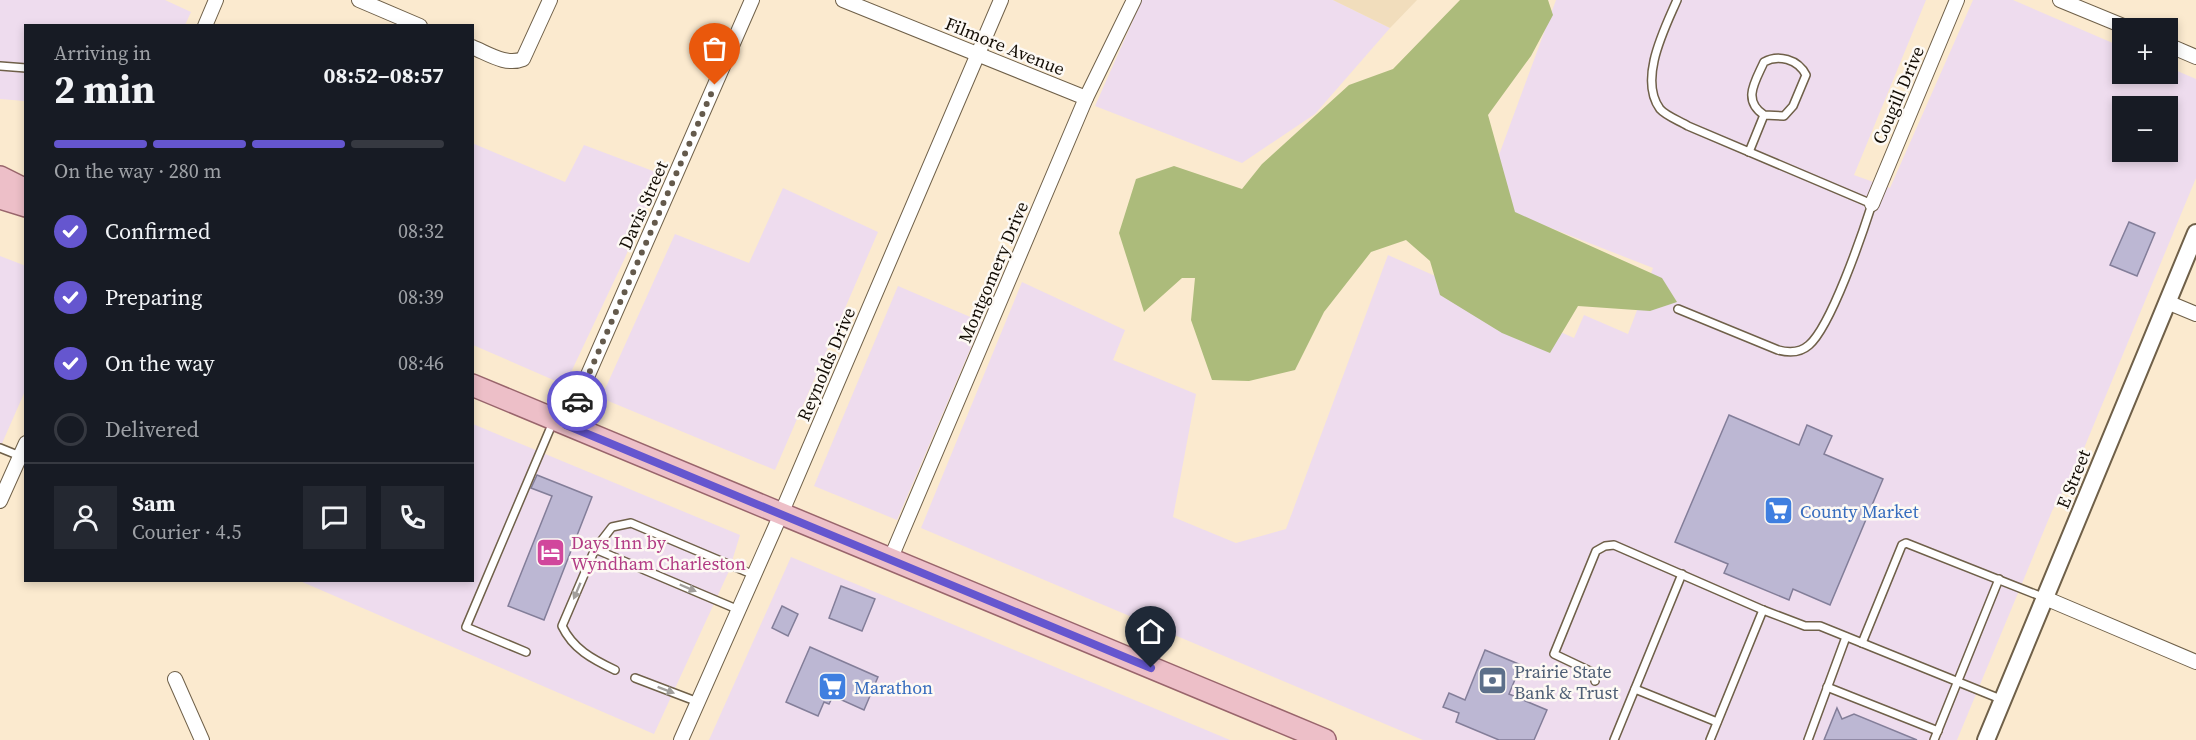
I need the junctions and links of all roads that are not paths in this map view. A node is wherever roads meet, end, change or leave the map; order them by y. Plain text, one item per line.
1 (216, 0) edge
2 (359, 0) edge
3 (550, 0) edge
4 (752, 0) edge
5 (843, 0) edge
6 (1001, 0) edge
7 (1134, 0) edge
8 (1677, 0) edge
9 (1957, 0) edge
10 (2060, 0) edge
11 (2112, 21) edge
12 (206, 24) edge
13 (415, 24) edge
14 (474, 48) edge
15 (2178, 49) edge
16 (978, 54) junction
17 (2196, 57) edge
18 (0, 66) edge
19 (24, 68) edge
20 (1086, 98) junction
21 (1764, 115) junction
22 (1749, 152) junction
23 (0, 177) edge
24 (24, 189) edge
25 (0, 198) edge
26 (1872, 204) junction
27 (24, 205) edge
28 (2196, 233) edge
29 (2167, 302) junction
30 (1678, 309) dead end
31 (2196, 314) edge
32 (474, 386) edge
33 (560, 422) junction
34 (24, 447) edge
35 (0, 448) edge
36 (20, 456) junction
37 (0, 501) edge
38 (781, 514) junction
39 (595, 549) junction
40 (890, 560) junction
41 (1682, 574) junction
42 (754, 575) junction
43 (1999, 579) junction
44 (2045, 598) junction
45 (739, 610) junction
46 (1762, 610) junction
47 (1846, 637) junction
48 (1862, 643) junction
49 (526, 652) dead end
50 (2196, 662) edge
51 (615, 670) dead end
52 (635, 678) dead end
53 (176, 679) dead end
54 (1595, 681) dead end
55 (1958, 682) junction
56 (1827, 687) junction
57 (1635, 688) junction
58 (2003, 700) junction
59 (698, 702) junction
60 (1717, 722) junction
61 (1938, 731) junction
62 (202, 740) edge
63 (681, 740) edge
64 (1325, 740) edge
65 (1614, 740) edge
66 (1710, 740) edge
67 (1808, 740) edge
68 (1934, 740) edge
69 (1986, 740) edge

1 - 12 street
2 - 13 street
3 - 14 street
4 - 33 street, Davis Street
5 - 16 street, Filmore Avenue
6 - 16 street, Reynolds Drive
7 - 20 street, Montgomery Drive
8 - 22 lane
9 - 26 street, Cougill Drive
10 - 11 street
15 - 17 street
16 - 20 street, Filmore Avenue
16 - 38 street, Reynolds Drive
18 - 19 lane
20 - 40 street, Montgomery Drive
21 - 21 lane
21 - 22 lane
22 - 26 lane
23 - 24 main road
25 - 27 main road
26 - 30 lane
28 - 29 street, E Street
29 - 31 street
29 - 44 street, E Street
32 - 33 main road
33 - 38 main road
33 - 49 lane
34 - 36 street
35 - 36 lane
36 - 37 street
38 - 40 main road
38 - 42 street, Reynolds Drive
39 - 42 lane
39 -> 45 lane
39 -> 51 lane
40 - 64 main road
41 - 46 lane
41 - 54 lane
41 - 57 lane
42 - 45 street, Reynolds Drive
43 - 44 lane
43 - 48 lane
43 - 55 lane
44 - 50 street
44 - 58 street, E Street
45 - 59 street, Reynolds Drive
46 - 47 lane
46 - 60 lane
47 - 48 lane
47 - 56 lane
48 - 55 lane
52 -> 59 lane
53 - 62 street
55 - 58 lane
55 - 61 lane
56 - 61 lane
56 - 67 lane
57 - 60 lane
57 - 65 lane
58 - 69 street, E Street
59 - 63 street, Reynolds Drive
60 - 66 lane
61 - 68 lane

